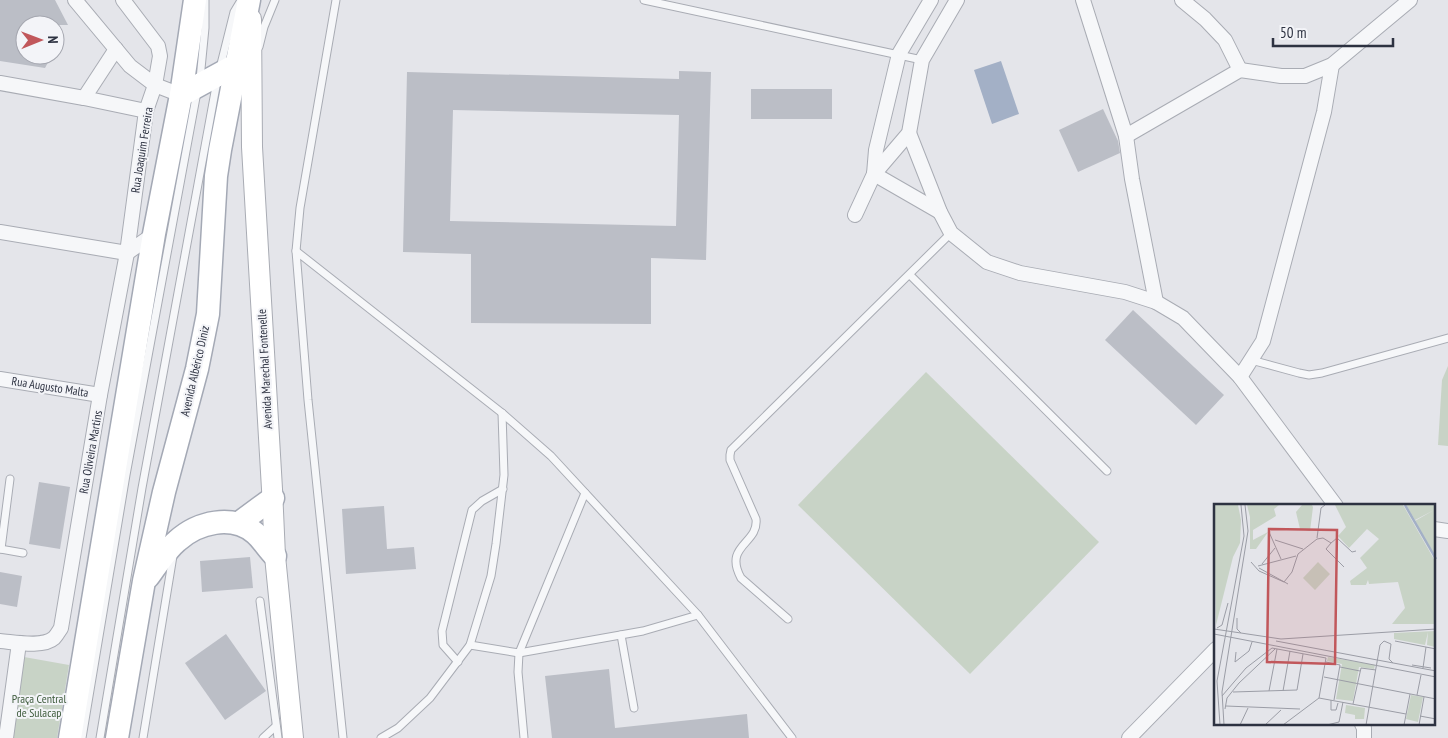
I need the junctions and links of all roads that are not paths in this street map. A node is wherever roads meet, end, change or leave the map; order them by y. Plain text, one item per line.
1 (75, 0) edge
2 (123, 0) edge
3 (195, 0) edge
4 (205, 0) edge
5 (242, 0) edge
6 (250, 0) edge
7 (275, 0) edge
8 (336, 0) edge
9 (644, 0) edge
10 (931, 0) edge
11 (958, 0) edge
12 (1083, 0) edge
13 (1182, 0) edge
14 (1410, 0) edge
15 (116, 49) junction
16 (899, 54) junction
17 (922, 60) junction
18 (1332, 65) junction
19 (235, 70) junction
20 (1240, 70) junction
21 (0, 83) edge
22 (155, 85) junction
23 (190, 90) junction
24 (84, 98) junction
25 (146, 111) junction
26 (909, 133) junction
27 (1126, 136) junction
28 (874, 174) junction
29 (940, 212) junction
30 (855, 215) dead end
31 (0, 232) edge
32 (951, 233) junction
33 (154, 234) junction
34 (296, 251) junction
35 (127, 253) junction
36 (910, 275) junction
37 (1156, 302) junction
38 (1448, 338) edge
39 (1251, 360) junction
40 (1240, 377) junction
41 (0, 380) edge
42 (100, 395) junction
43 (502, 413) junction
44 (1107, 471) dead end
45 (10, 479) dead end
46 (503, 489) junction
47 (585, 493) junction
48 (273, 498) junction
49 (1335, 504) edge
50 (239, 523) junction
51 (175, 542) junction
52 (1, 549) edge
53 (24, 553) dead end
54 (275, 556) junction
55 (144, 581) junction
56 (260, 601) dead end
57 (698, 615) junction
58 (788, 618) dead end
59 (621, 635) junction
60 (0, 640) edge
61 (19, 643) junction
62 (470, 645) junction
63 (1214, 651) edge
64 (519, 653) junction
65 (458, 662) junction
66 (634, 708) dead end
67 (276, 726) junction
68 (6, 738) edge
69 (70, 738) edge
70 (82, 738) edge
71 (100, 738) edge
72 (117, 738) edge
73 (143, 738) edge
74 (263, 738) edge
75 (278, 738) edge
76 (294, 738) edge
77 (343, 738) edge
78 (381, 738) edge
79 (524, 738) edge
80 (792, 738) edge
81 (1130, 738) edge

1 - 15 street
2 - 22 street, Rua Joaquim Ferreira
3 - 23 main road
4 - 23 lane
5 - 19 lane
6 - 19 main road, Avenida Albérico Diniz
7 - 19 lane
8 - 34 lane
9 - 16 lane
10 - 16 street
11 - 17 street
12 - 27 street
13 - 20 street
14 - 18 street
15 - 22 street
15 - 24 street
16 - 17 lane
16 - 28 street
17 - 26 street
18 - 20 street
18 - 39 street
19 - 23 main road
19 - 48 main road, Avenida Marechal Fontenelle
19 - 55 main road, Avenida Albérico Diniz
19 - 71 lane
20 - 27 street
21 - 24 street
22 - 23 street
22 - 25 street, Rua Joaquim Ferreira
23 - 33 main road
23 - 70 lane
24 - 25 street
25 - 35 street, Rua Joaquim Ferreira
26 - 28 street
26 - 29 street
27 - 37 street
28 - 29 street
28 - 30 street
29 - 32 street
31 - 35 street
32 - 36 lane
32 - 37 street
33 - 35 street
33 - 69 main road
34 - 43 lane
34 - 77 lane
35 - 42 street, Rua Oliveira Martins
36 - 44 lane
36 - 58 lane
37 - 40 street
38 - 39 lane
39 - 40 street
40 - 49 street
41 - 42 street, Rua Augusto Malta
42 - 61 street, Rua Oliveira Martins
43 - 46 lane
43 - 47 lane
45 - 52 lane
46 - 62 lane
46 - 65 lane
47 - 57 lane
47 - 64 lane
48 - 50 main road
48 - 54 main road, Avenida Marechal Fontenelle
50 - 51 main road
50 - 54 main road
51 - 55 main road
51 - 73 lane
52 - 53 lane
54 - 76 main road, Avenida Marechal Fontenelle
55 - 72 main road, Avenida Albérico Diniz
56 - 67 lane
57 - 59 lane
57 - 80 lane
59 - 64 lane
59 - 66 lane
60 - 61 street
61 - 68 street
62 - 64 lane
62 - 65 lane
63 - 81 street
64 - 79 lane
65 - 78 lane
67 - 74 lane
67 - 75 lane

